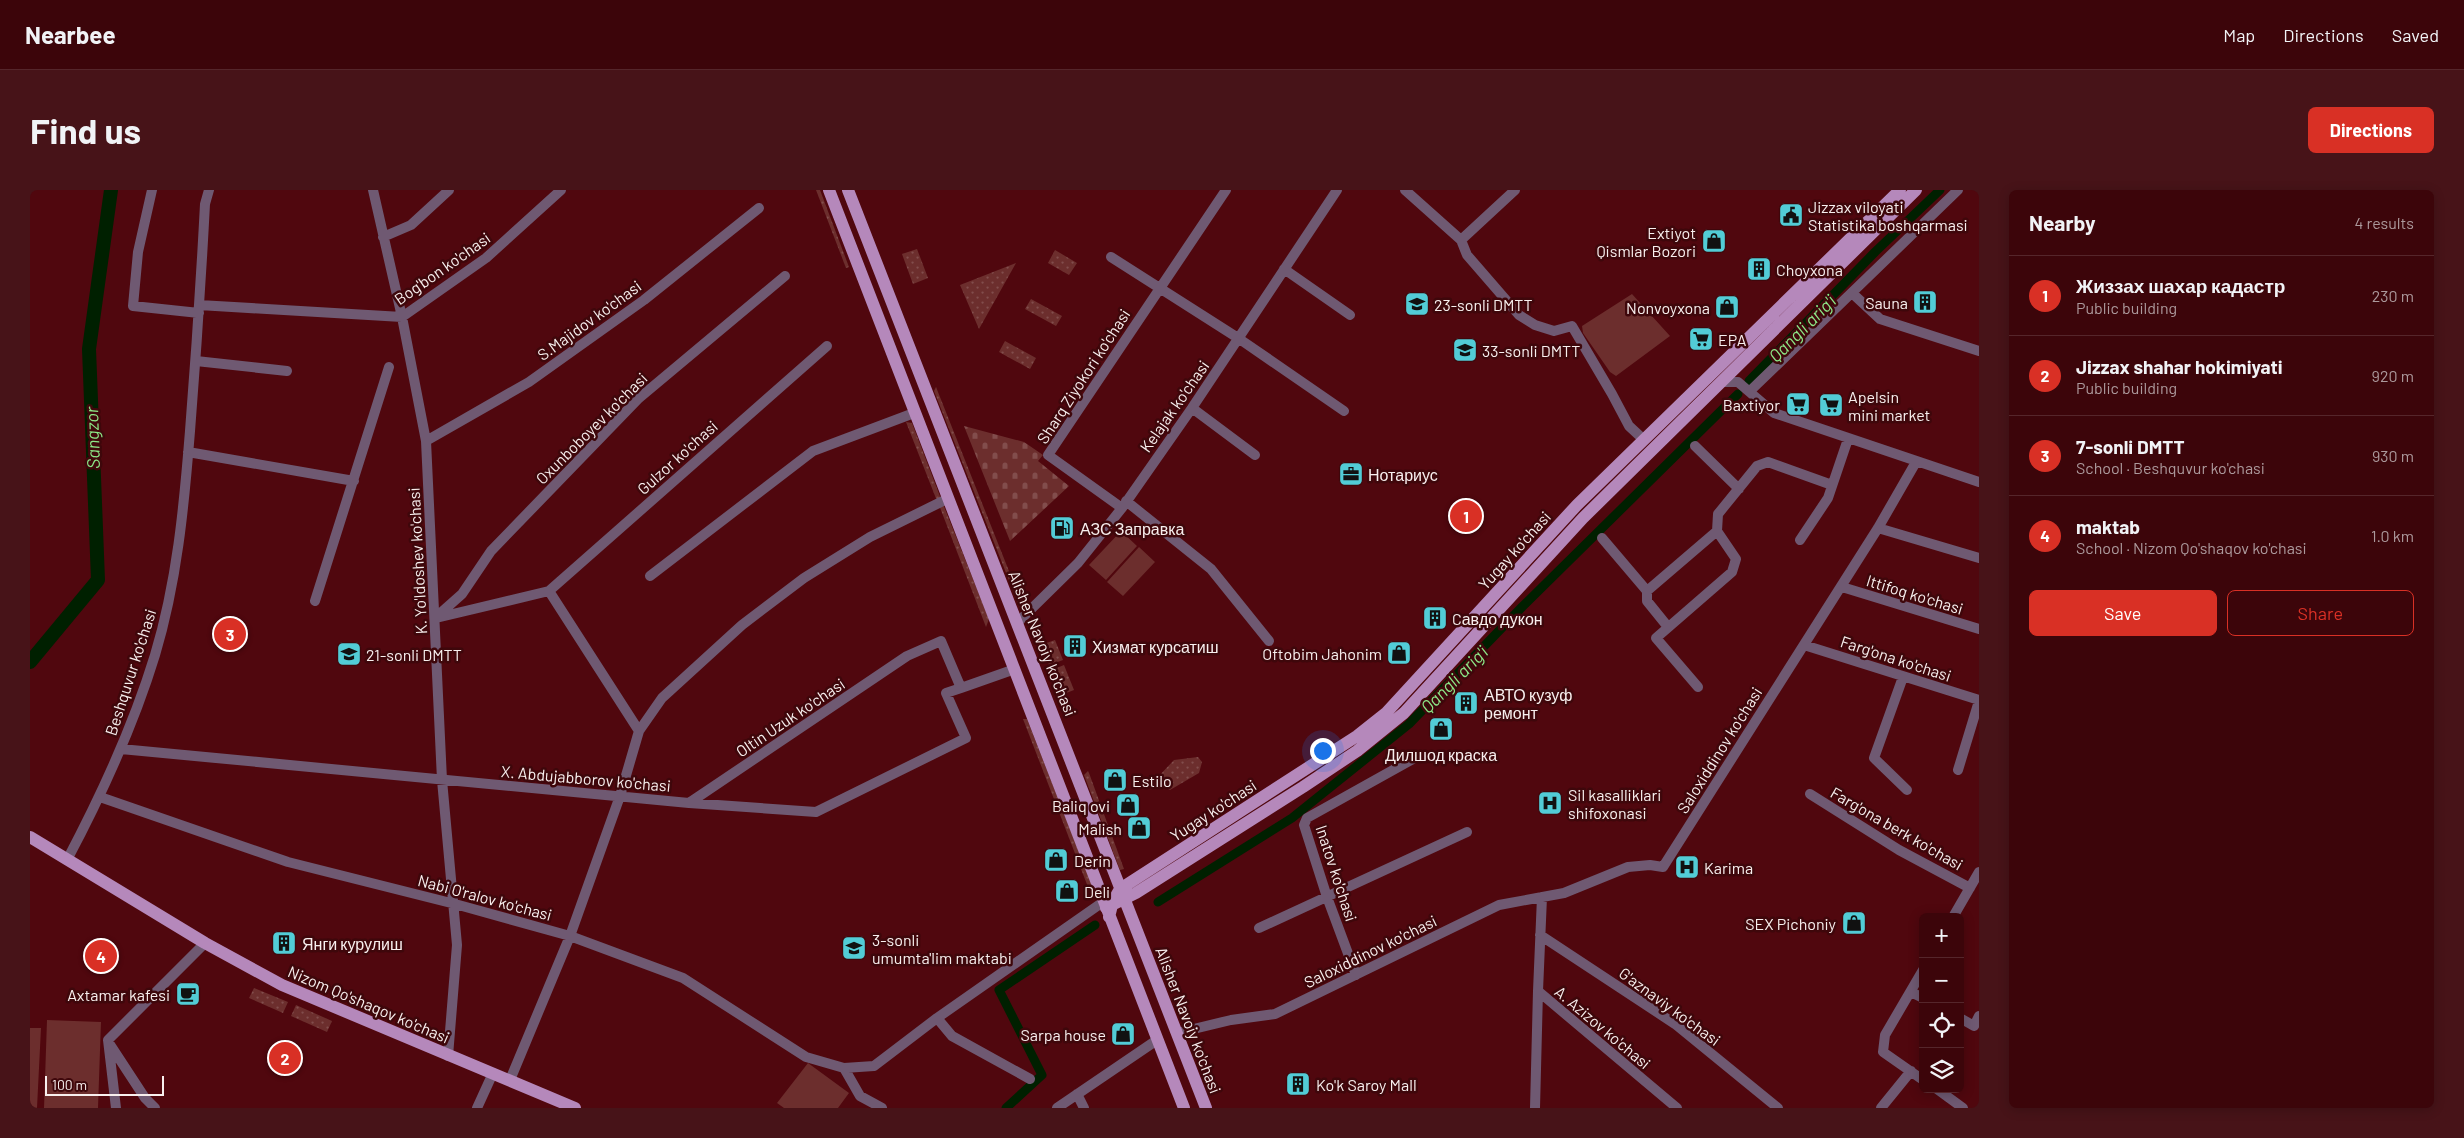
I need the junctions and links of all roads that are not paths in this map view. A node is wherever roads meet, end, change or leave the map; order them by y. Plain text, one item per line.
1 (152, 190) edge
2 (209, 190) edge
3 (373, 190) edge
4 (448, 190) edge
5 (561, 190) edge
6 (829, 190) edge
7 (848, 190) edge
8 (1226, 190) edge
9 (1337, 190) edge
10 (1405, 190) edge
11 (1515, 190) edge
12 (1958, 190) edge
13 (1904, 193) edge
14 (759, 208) dead end
15 (383, 237) junction
16 (1461, 240) junction
17 (1111, 257) dead end
18 (1284, 269) junction
19 (785, 276) dead end
20 (1158, 287) junction
21 (1852, 293) junction
22 (199, 309) junction
23 (1350, 315) dead end
24 (402, 317) junction
25 (1238, 338) junction
26 (827, 346) dead end
27 (1979, 351) edge
28 (912, 354) junction
29 (196, 361) junction
30 (894, 361) junction
31 (1738, 366) junction
32 (389, 367) dead end
33 (287, 371) dead end
34 (1722, 382) junction
35 (1738, 382) junction
36 (1750, 392) junction
37 (1192, 408) junction
38 (1344, 411) dead end
39 (914, 413) junction
40 (1643, 439) junction
41 (1848, 439) junction
42 (426, 441) junction
43 (1695, 446) dead end
44 (188, 452) junction
45 (1255, 455) dead end
46 (1916, 462) junction
47 (354, 481) junction
48 (1979, 482) edge
49 (1832, 485) junction
50 (1739, 489) junction
51 (948, 499) junction
52 (1124, 505) junction
53 (1878, 528) junction
54 (1717, 531) junction
55 (1602, 538) dead end
56 (1800, 540) dead end
57 (1979, 558) edge
58 (650, 576) dead end
59 (1842, 586) junction
60 (549, 591) junction
61 (1648, 591) junction
62 (315, 601) dead end
63 (435, 618) junction
64 (1017, 623) junction
65 (1668, 627) junction
66 (1979, 629) edge
67 (1269, 641) dead end
68 (1804, 645) junction
69 (1015, 669) junction
70 (1903, 677) junction
71 (1698, 687) dead end
72 (962, 688) junction
73 (1979, 701) edge
74 (640, 731) junction
75 (121, 749) junction
76 (1420, 755) dead end
77 (1958, 770) dead end
78 (442, 780) junction
79 (1908, 790) dead end
80 (1810, 794) dead end
81 (620, 796) junction
82 (100, 797) junction
83 (689, 803) junction
84 (1467, 832) dead end
85 (30, 837) edge
86 (67, 860) junction
87 (1979, 872) edge
88 (1974, 884) edge
89 (1542, 896) junction
90 (1115, 897) junction
91 (1327, 897) junction
92 (455, 904) junction
93 (1956, 913) edge
94 (1260, 928) dead end
95 (1540, 935) junction
96 (570, 936) junction
97 (205, 943) junction
98 (1356, 975) junction
99 (1919, 977) edge
100 (1538, 991) junction
101 (1911, 992) junction
102 (1919, 996) edge
103 (937, 1018) junction
104 (1978, 1019) edge
105 (1964, 1020) edge
106 (1177, 1033) junction
107 (108, 1040) junction
108 (1157, 1040) junction
109 (448, 1056) junction
110 (844, 1068) junction
111 (1911, 1072) junction
112 (493, 1074) junction
113 (1919, 1077) edge
114 (510, 1080) junction
115 (1030, 1080) dead end
116 (1942, 1093) edge
117 (1077, 1094) junction
118 (116, 1108) edge
119 (156, 1108) edge
120 (477, 1108) edge
121 (575, 1108) edge
122 (882, 1108) edge
123 (1057, 1108) edge
124 (1084, 1108) edge
125 (1184, 1108) edge
126 (1206, 1108) edge
127 (1535, 1108) edge
128 (1677, 1108) edge
129 (1778, 1108) edge
130 (1881, 1108) edge
131 (1963, 1108) edge

1 - 22 street
2 - 22 street, Beshquvur ko'chasi
3 - 15 street, K. Yo'ldoshev ko'chasi
4 - 15 street
5 - 24 street, Bog'bon ko'chasi
6 - 30 main road, Alisher Navoiy ko'chasi
7 - 28 main road, Alisher Navoiy ko'chasi
8 - 20 street, Sharq Ziyokori ko'chasi
9 - 18 street, Kelajak ko'chasi
10 - 16 street
11 - 16 street
12 - 21 street
13 - 31 main road, Yugay ko'chasi
13 - 40 main road, Yugay ko'chasi
14 - 42 street, S.Majidov ko'chasi
15 - 24 street, K. Yo'ldoshev ko'chasi
16 - 40 street
17 - 20 street
18 - 23 street
18 - 25 street, Kelajak ko'chasi
19 - 63 street, Oxunboboyev ko'chasi
20 - 25 street
20 - 52 street, Sharq Ziyokori ko'chasi
21 - 27 street
21 - 36 street
22 - 24 street, Bog'bon ko'chasi
22 - 29 street, Beshquvur ko'chasi
24 - 42 street, K. Yo'ldoshev ko'chasi
25 - 37 street, Kelajak ko'chasi
25 - 38 street
26 - 60 street, Gulzor ko'chasi
28 - 30 main road
28 - 64 main road, Alisher Navoiy ko'chasi
29 - 33 street
29 - 44 street, Beshquvur ko'chasi
30 - 39 main road, Alisher Navoiy ko'chasi
31 - 34 main road, Yugay ko'chasi
31 - 35 street
32 - 47 street
34 - 35 street
34 - 90 main road, Yugay ko'chasi
35 - 36 street
36 - 41 street
37 - 45 street
37 - 52 street, Kelajak ko'chasi
39 - 51 main road, Alisher Navoiy ko'chasi
39 - 58 street
40 - 90 main road, Yugay ko'chasi
41 - 46 street
41 - 49 street
42 - 63 street, K. Yo'ldoshev ko'chasi
43 - 50 street
44 - 47 street
44 - 75 street, Beshquvur ko'chasi
46 - 48 street
46 - 53 street, Saloxiddinov ko'chasi
47 - 62 street
49 - 50 street
49 - 56 street
50 - 54 street
51 - 69 main road, Alisher Navoiy ko'chasi
51 - 74 street
52 - 64 street, Kelajak ko'chasi
52 - 67 street
53 - 57 street
53 - 59 street, Saloxiddinov ko'chasi
54 - 61 street
54 - 65 street
55 - 61 street
59 - 66 street, Ittifoq ko'chasi
59 - 68 street, Saloxiddinov ko'chasi
60 - 63 street, Gulzor ko'chasi
60 - 74 street
61 - 65 street
63 - 78 street, K. Yo'ldoshev ko'chasi
64 - 90 main road, Alisher Navoiy ko'chasi
65 - 71 street
68 - 70 street, Farg'ona ko'chasi
68 - 89 street, Saloxiddinov ko'chasi
69 - 72 street
69 - 90 main road, Alisher Navoiy ko'chasi
70 - 73 street, Farg'ona ko'chasi
70 - 79 street
72 - 83 street, Oltin Uzuk ko'chasi
72 - 83 street, X. Abdujabborov ko'chasi
73 - 77 street
74 - 81 street
75 - 78 street, X. Abdujabborov ko'chasi
75 - 82 street, Beshquvur ko'chasi
76 - 91 street, Inatov ko'chasi
78 - 81 street, X. Abdujabborov ko'chasi
78 - 92 street, K. Yo'ldoshev ko'chasi
80 - 88 street, Farg'ona berk ko'chasi
81 - 83 street, X. Abdujabborov ko'chasi
81 - 96 street
82 - 86 street, Beshquvur ko'chasi
82 - 92 street, Nabi O'ralov ko'chasi
84 - 91 street
85 - 86 main road, Nizom Qo'shaqov ko'chasi
86 - 97 main road, Nizom Qo'shaqov ko'chasi
87 - 88 street
88 - 93 street
89 - 95 street, A. Azizov ko'chasi
89 - 98 street, Saloxiddinov ko'chasi
90 - 103 street, Nabi O'ralov ko'chasi
90 - 106 main road, Alisher Navoiy ko'chasi
90 - 108 main road, Alisher Navoiy ko'chasi
91 - 94 street
91 - 98 street, Inatov ko'chasi
92 - 96 street, Nabi O'ralov ko'chasi
92 - 109 street, K. Yo'ldoshev ko'chasi
95 - 100 street, A. Azizov ko'chasi
95 - 129 street, G'aznaviy ko'chasi
96 - 110 street, Nabi O'ralov ko'chasi
96 - 114 street
97 - 107 street
97 - 109 main road, Nizom Qo'shaqov ko'chasi
98 - 106 street, Saloxiddinov ko'chasi
99 - 101 street
100 - 127 street
100 - 128 street, A. Azizov ko'chasi
101 - 102 street
101 - 111 street
103 - 110 street, Nabi O'ralov ko'chasi
103 - 115 street
104 - 105 street
106 - 126 main road, Alisher Navoiy ko'chasi
107 - 118 street
107 - 119 street
108 - 117 street
108 - 125 main road, Alisher Navoiy ko'chasi
109 - 112 main road, Nizom Qo'shaqov ko'chasi
110 - 122 street
111 - 113 street
111 - 130 street
112 - 114 main road, Nizom Qo'shaqov ko'chasi
112 - 120 street
114 - 121 main road, Nizom Qo'shaqov ko'chasi
116 - 131 street
117 - 123 street
117 - 124 street

